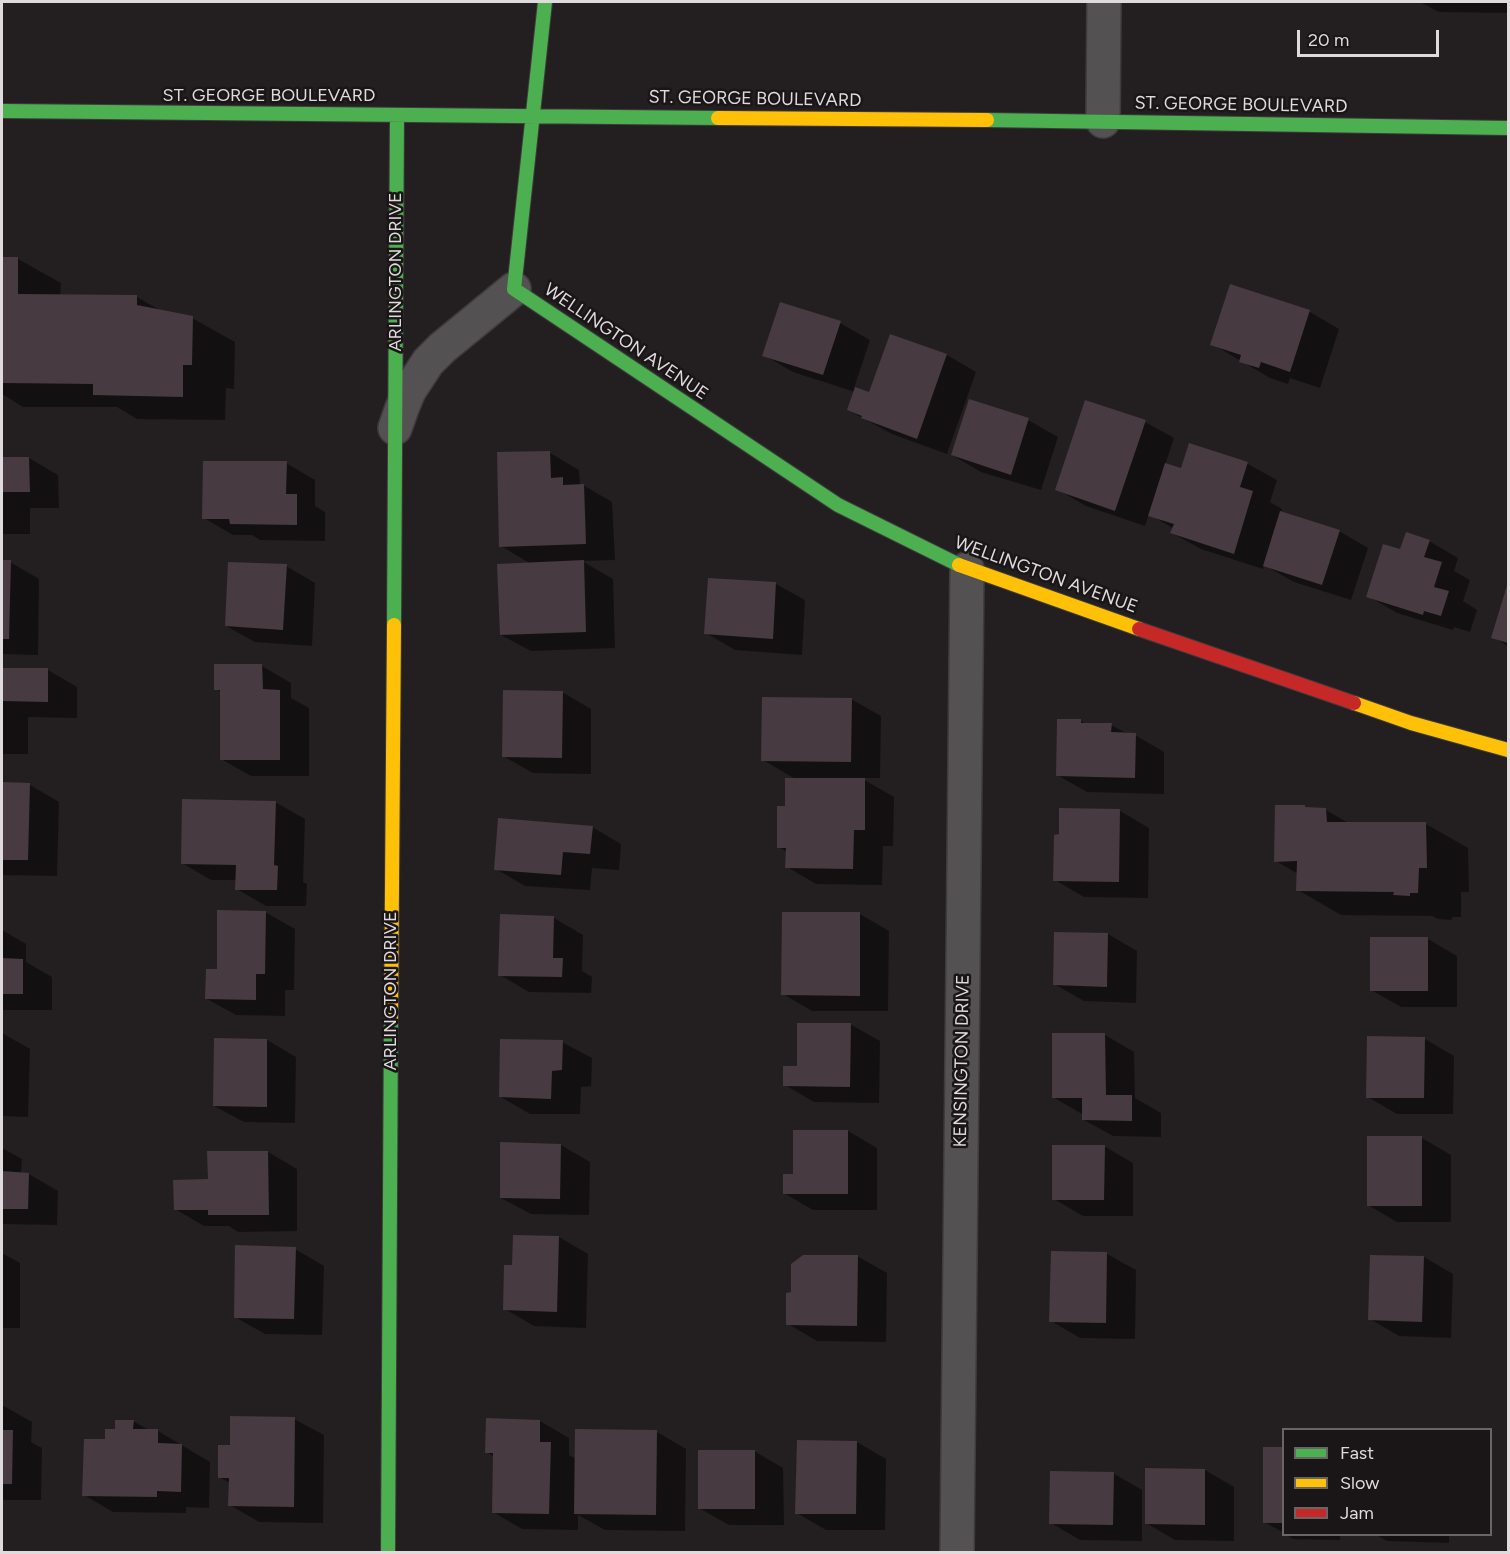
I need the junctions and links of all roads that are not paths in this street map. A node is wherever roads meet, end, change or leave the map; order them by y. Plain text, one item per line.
1 (545, 2) edge
2 (1104, 2) edge
3 (2, 111) edge
4 (397, 115) junction
5 (533, 116) junction
6 (1103, 121) junction
7 (1509, 128) edge
8 (514, 289) junction
9 (395, 430) junction
10 (967, 569) junction
11 (1509, 750) edge
12 (388, 1552) edge
13 (957, 1552) edge

1 - 5 street
2 - 6 street
3 - 4 street, ST. GEORGE BOULEVARD
4 - 5 street, ST. GEORGE BOULEVARD
4 - 9 street, ARLINGTON DRIVE
5 - 6 street, ST. GEORGE BOULEVARD
5 - 8 street
6 - 7 street, ST. GEORGE BOULEVARD
8 - 9 street, ARLINGTON DRIVE
8 - 10 street, WELLINGTON AVENUE
9 - 12 street, ARLINGTON DRIVE
10 - 11 street, WELLINGTON AVENUE
10 - 13 street, KENSINGTON DRIVE

